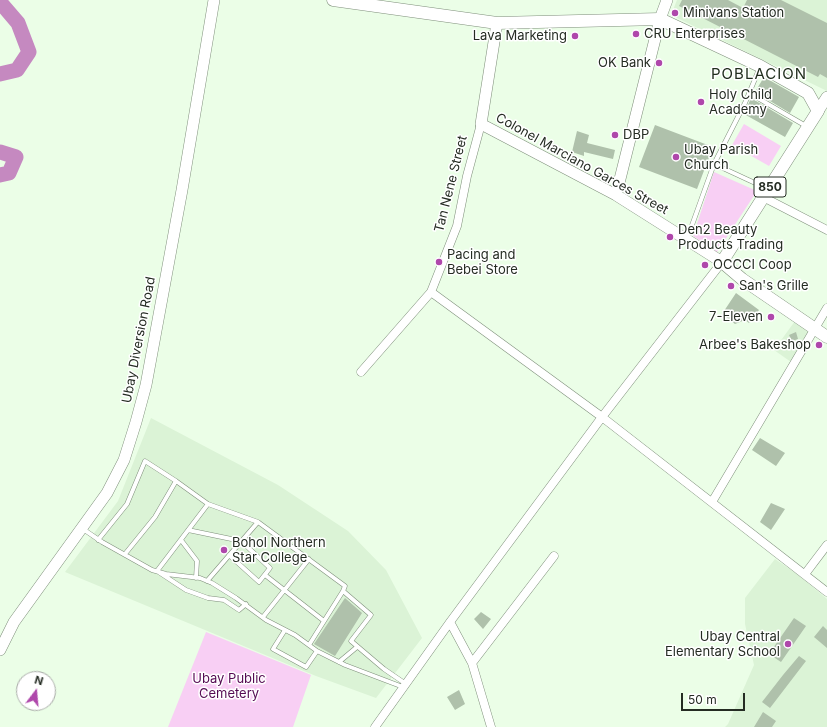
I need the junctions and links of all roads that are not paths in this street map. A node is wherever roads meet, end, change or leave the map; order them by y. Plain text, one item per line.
1 (214, 0) edge
2 (334, 0) edge
3 (668, 0) edge
4 (660, 19) junction
5 (497, 23) junction
6 (760, 66) junction
7 (749, 93) junction
8 (826, 100) edge
9 (818, 111) junction
10 (481, 124) junction
11 (808, 127) junction
12 (714, 164) junction
13 (766, 193) junction
14 (616, 195) junction
15 (827, 230) edge
16 (687, 239) junction
17 (722, 262) junction
18 (431, 292) junction
19 (827, 308) edge
20 (816, 329) junction
21 (827, 337) edge
22 (361, 372) dead end
23 (602, 417) junction
24 (176, 481) junction
25 (712, 502) junction
26 (208, 504) junction
27 (258, 522) junction
28 (82, 528) junction
29 (188, 530) junction
30 (98, 540) junction
31 (181, 540) junction
32 (241, 541) junction
33 (827, 546) edge
34 (125, 554) junction
35 (229, 555) junction
36 (554, 556) dead end
37 (308, 560) junction
38 (157, 571) junction
39 (805, 574) junction
40 (265, 575) junction
41 (196, 578) junction
42 (208, 581) junction
43 (284, 591) junction
44 (343, 591) junction
45 (827, 592) edge
46 (246, 604) junction
47 (263, 617) junction
48 (324, 621) junction
49 (450, 622) junction
50 (285, 630) junction
51 (309, 645) junction
52 (358, 647) junction
53 (0, 650) edge
54 (317, 651) junction
55 (339, 662) junction
56 (472, 663) junction
57 (405, 685) junction
58 (375, 727) edge
59 (490, 727) edge

1 - 28 street, Ubay Diversion Road
2 - 5 main road
3 - 4 street
4 - 5 main road
4 - 6 main road
4 - 14 street
5 - 10 street, Tan Nene Street
6 - 7 lane
6 - 9 main road
7 - 11 lane
7 - 12 lane
8 - 9 street
9 - 11 main road, 850
10 - 14 street, Colonel Marciano Garces Street
10 - 18 street, Tan Nene Street
11 - 13 main road, 850
12 - 13 lane
12 - 16 lane
13 - 15 street
13 - 17 main road, 850
14 - 16 street, Colonel Marciano Garces Street
16 - 17 street, Colonel Marciano Garces Street
17 - 20 main road, Colonel Marciano Garces Street
17 - 23 street
18 - 22 street, Tan Nene Street
18 - 23 street
19 - 20 street
20 - 21 main road, Colonel Marciano Garces Street
20 - 25 street
23 - 25 street
23 - 49 street
24 - 26 lane
24 - 30 lane
24 - 34 lane
25 - 39 street
26 - 27 lane
26 - 29 lane
27 - 32 lane
27 - 37 lane
28 - 30 lane
28 - 53 street, Ubay Diversion Road
29 - 31 lane
29 - 32 lane
30 - 34 lane
31 - 38 lane
31 - 41 lane
32 - 35 lane
32 - 40 lane
33 - 39 street
34 - 38 lane
35 - 40 lane
35 - 42 lane
36 - 56 street
37 - 43 lane
37 - 44 lane
38 - 41 lane
38 - 46 lane
39 - 45 street
40 - 43 lane
41 - 42 lane
42 - 46 lane
43 - 47 lane
43 - 48 lane
44 - 48 lane
44 - 52 lane
46 - 47 lane
47 - 50 lane
48 - 51 lane
49 - 56 street
49 - 57 street
50 - 51 lane
50 - 54 lane
51 - 54 lane
52 - 55 lane
52 - 57 lane
54 - 55 lane
55 - 57 lane
56 - 59 street
57 - 58 street

